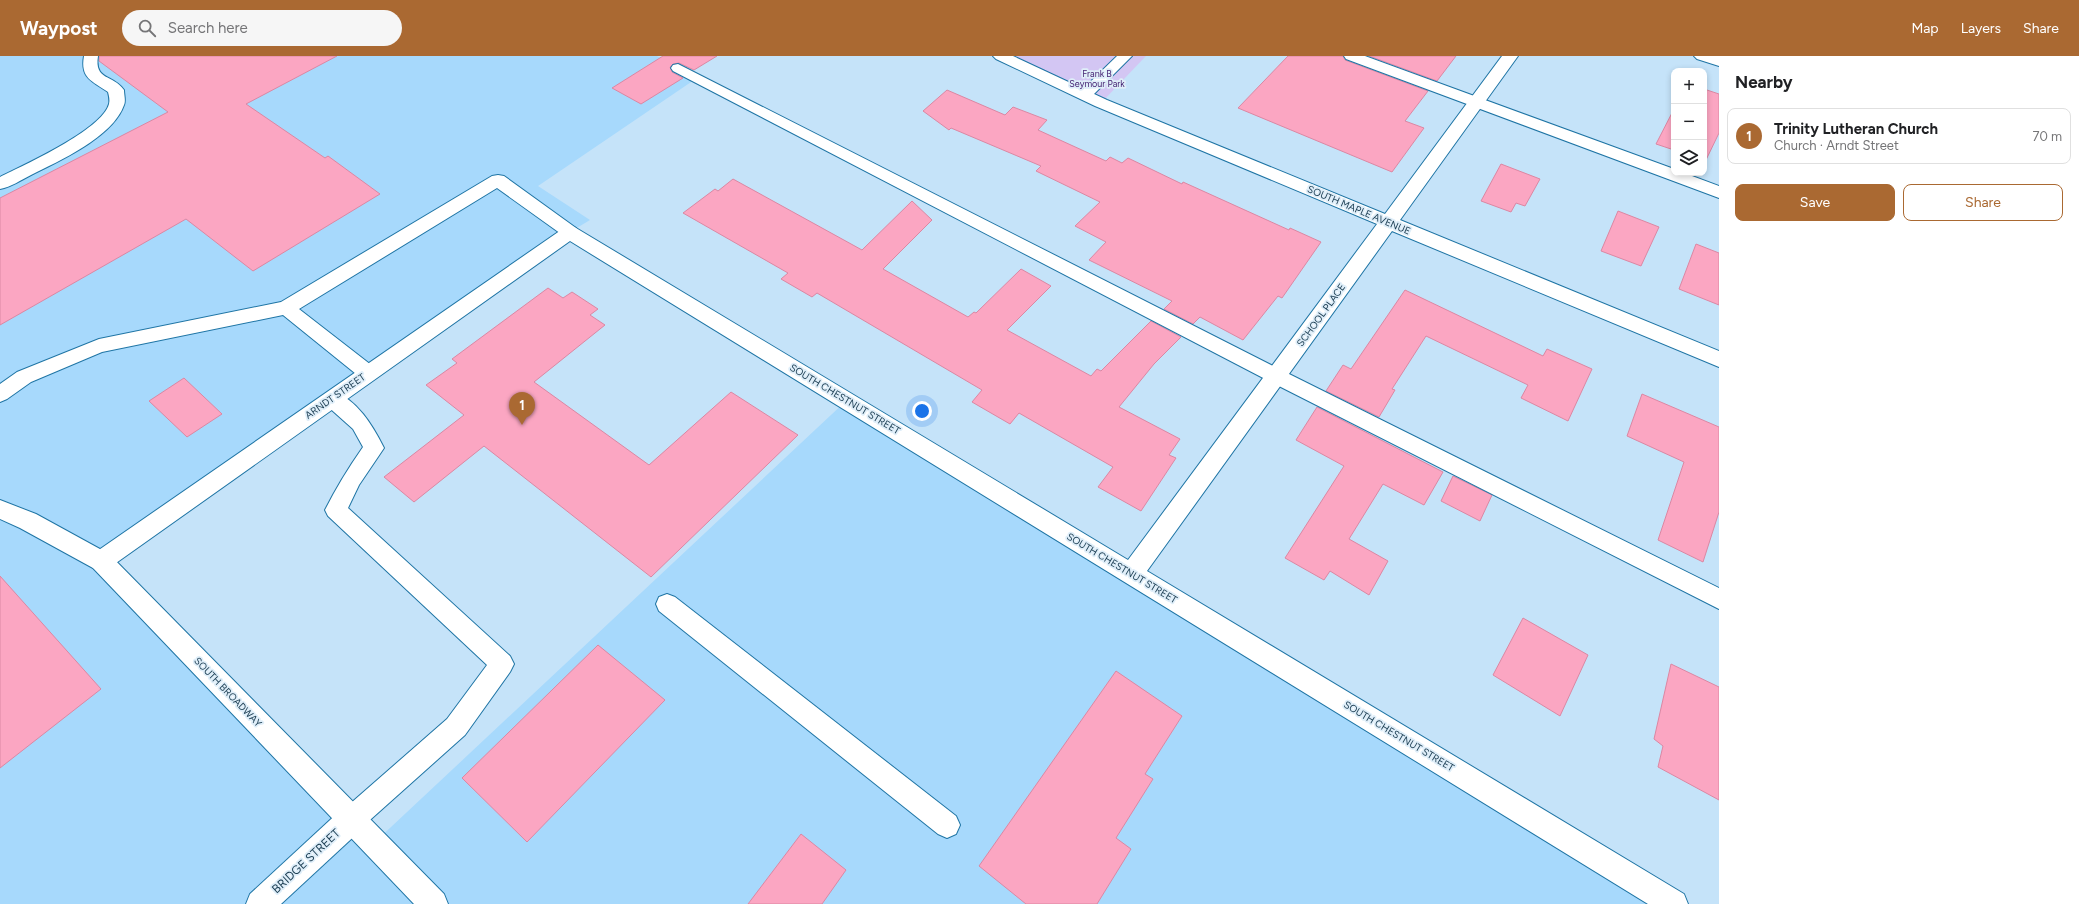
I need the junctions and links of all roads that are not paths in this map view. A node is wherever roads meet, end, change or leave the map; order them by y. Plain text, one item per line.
1 (91, 56) edge
2 (1001, 56) edge
3 (1125, 56) edge
4 (1351, 56) edge
5 (1510, 56) edge
6 (1702, 56) edge
7 (1719, 61) edge
8 (678, 68) dead end
9 (1085, 95) junction
10 (1476, 102) junction
11 (0, 184) edge
12 (1719, 192) edge
13 (1388, 223) junction
14 (570, 232) junction
15 (286, 308) junction
16 (1719, 359) edge
17 (368, 373) junction
18 (1276, 376) junction
19 (0, 394) edge
20 (332, 399) junction
21 (0, 510) edge
22 (101, 561) junction
23 (1132, 573) junction
24 (1719, 599) edge
25 (667, 604) dead end
26 (352, 819) junction
27 (947, 825) dead end
28 (260, 904) edge
29 (434, 904) edge
30 (1674, 904) edge

1 - 11 lane
2 - 9 street, SOUTH MAPLE AVENUE
3 - 9 lane
4 - 10 lane
5 - 10 street, SCHOOL PLACE
6 - 7 street
8 - 18 lane
9 - 13 street, SOUTH MAPLE AVENUE
10 - 12 lane
10 - 13 street, SCHOOL PLACE
13 - 16 street, SOUTH MAPLE AVENUE
13 - 18 street, SCHOOL PLACE
14 - 15 lane
14 - 17 street, ARNDT STREET
14 - 23 street, SOUTH CHESTNUT STREET
15 - 17 lane
15 - 19 lane
17 - 20 street, ARNDT STREET
18 - 23 street, SCHOOL PLACE
18 - 24 lane
20 - 22 street, ARNDT STREET
20 - 26 lane
21 - 22 street, SOUTH BROADWAY
22 - 26 street, SOUTH BROADWAY
23 - 30 street, SOUTH CHESTNUT STREET
25 - 27 lane
26 - 28 street, BRIDGE STREET
26 - 29 street, SOUTH BROADWAY

